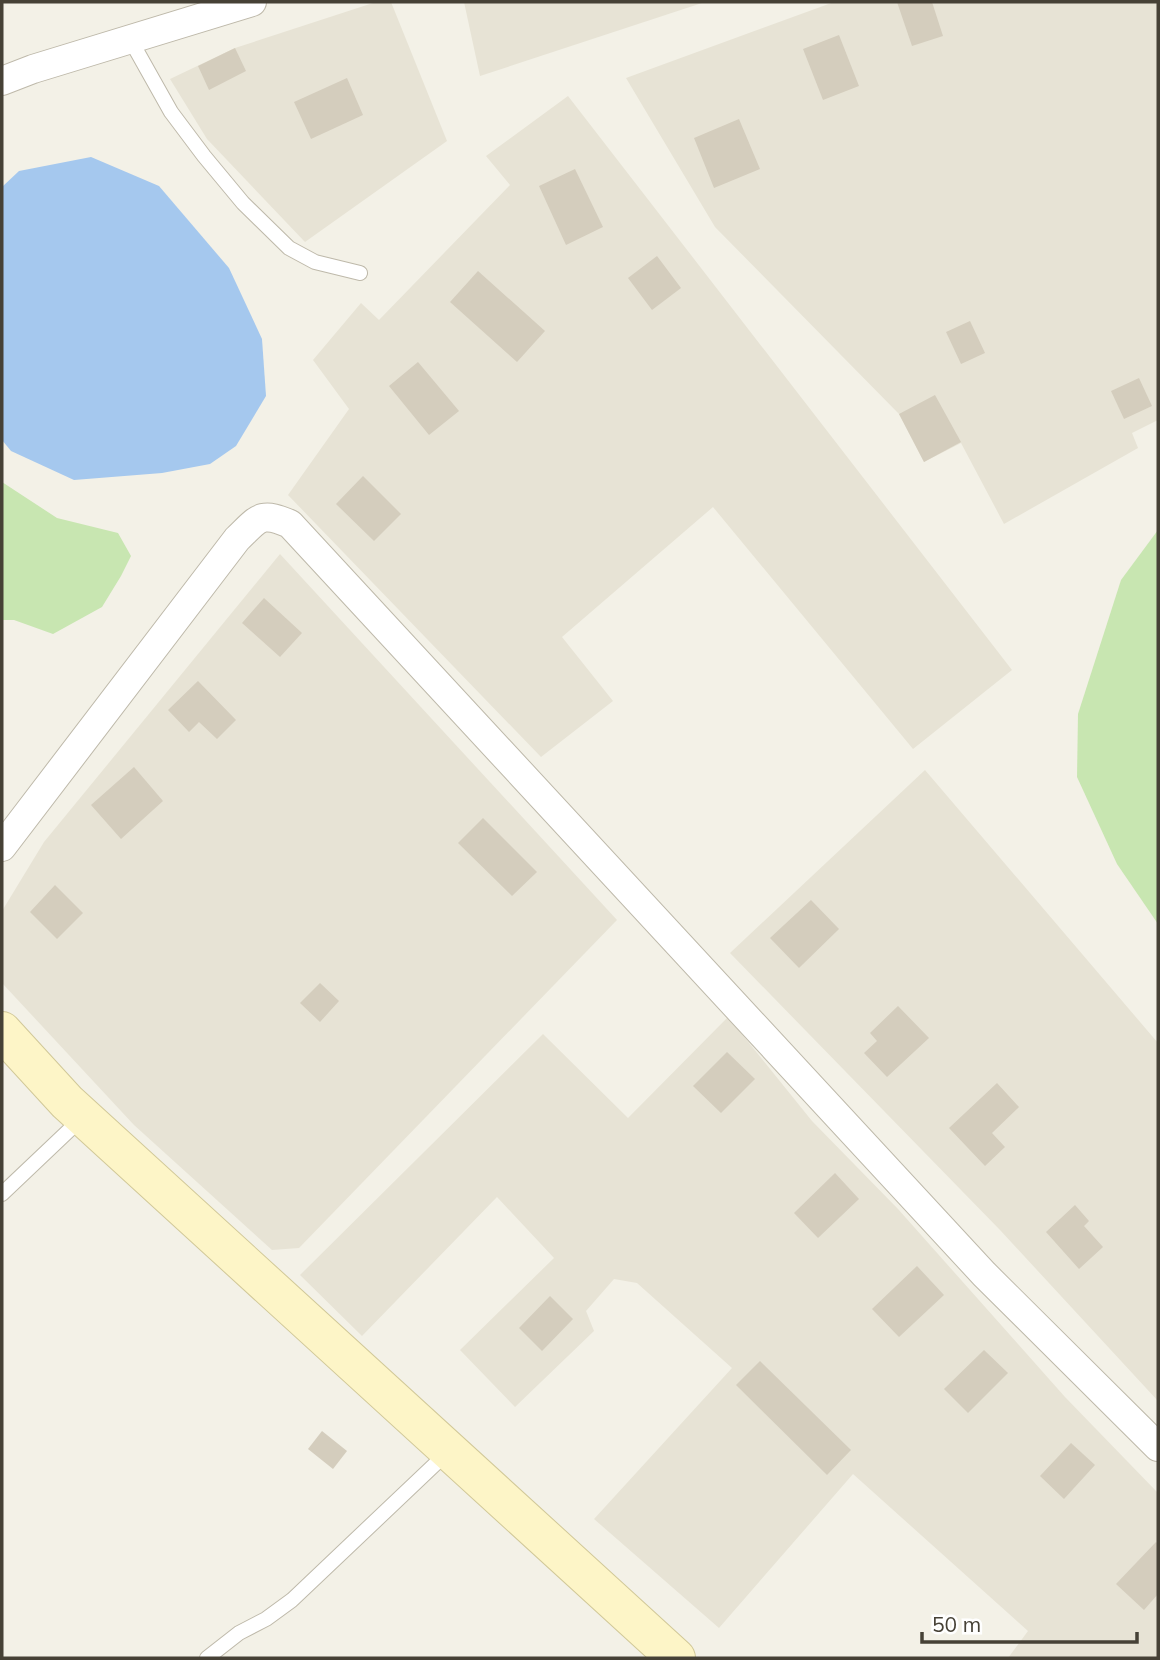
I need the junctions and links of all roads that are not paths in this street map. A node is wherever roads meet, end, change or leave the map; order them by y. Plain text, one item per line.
1 (252, 2) edge
2 (130, 40) junction
3 (2, 81) edge
4 (360, 273) dead end
5 (2, 847) edge
6 (2, 1031) edge
7 (83, 1117) junction
8 (2, 1194) edge
9 (1158, 1447) edge
10 (449, 1451) junction
11 (207, 1658) edge
12 (676, 1658) edge

1 - 2 street
2 - 3 street
2 - 4 lane
5 - 9 street
6 - 7 street
7 - 8 lane
7 - 10 street
10 - 11 lane
10 - 12 street

